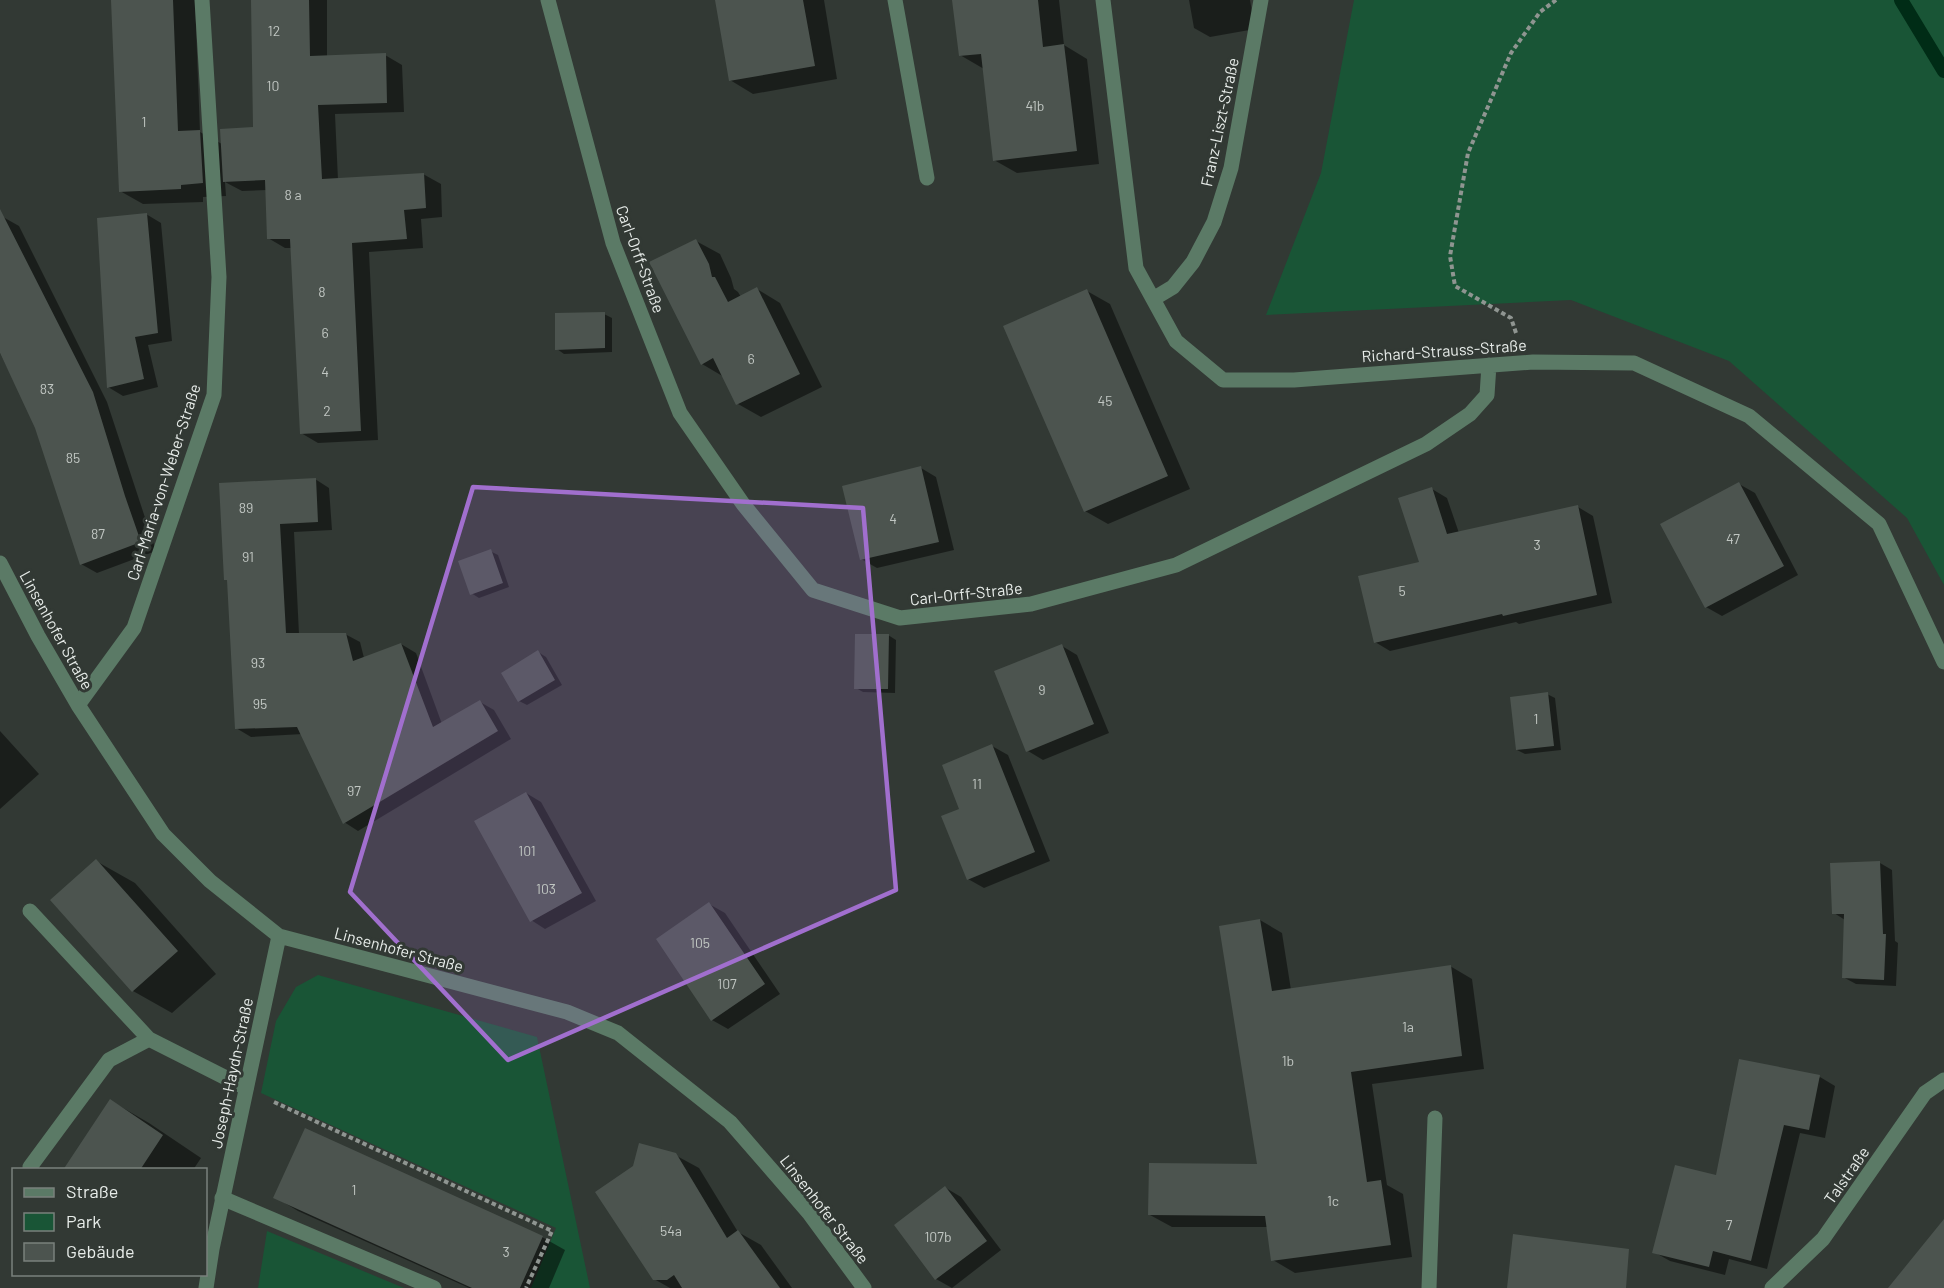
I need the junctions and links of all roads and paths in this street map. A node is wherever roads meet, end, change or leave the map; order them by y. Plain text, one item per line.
1 (202, 0) edge
2 (548, 0) edge
3 (895, 0) edge
4 (1103, 0) edge
5 (1261, 0) edge
6 (1556, 0) edge
7 (927, 178) dead end
8 (1153, 299) junction
9 (1523, 362) junction
10 (1488, 365) junction
11 (0, 563) edge
12 (1944, 662) edge
13 (78, 705) junction
14 (30, 911) dead end
15 (279, 936) junction
16 (149, 1039) junction
17 (1944, 1080) edge
18 (246, 1088) junction
19 (1435, 1118) dead end
20 (30, 1167) dead end
21 (222, 1198) junction
22 (206, 1288) edge
23 (434, 1288) edge
24 (526, 1288) edge
25 (864, 1288) edge
26 (1429, 1288) edge
27 (1772, 1288) edge

1 - 13 street, Carl-Maria-von-Weber-Straße
2 - 10 street, Carl-Orff-Straße
3 - 7 street
4 - 8 street, Richard-Strauss-Straße
5 - 8 street, Franz-Liszt-Straße
6 - 9 path
8 - 10 street, Richard-Strauss-Straße
9 - 10 street, Richard-Strauss-Straße
9 - 12 street, Richard-Strauss-Straße
11 - 13 street, Linsenhofer Straße
13 - 15 street, Linsenhofer Straße
14 - 16 street
15 - 18 street, Joseph-Haydn-Straße
15 - 25 street, Linsenhofer Straße
16 - 18 street
16 - 20 street
17 - 27 street, Talstraße
18 - 21 street, Joseph-Haydn-Straße
18 - 24 path
19 - 26 street
21 - 22 street, Joseph-Haydn-Straße
21 - 23 street

